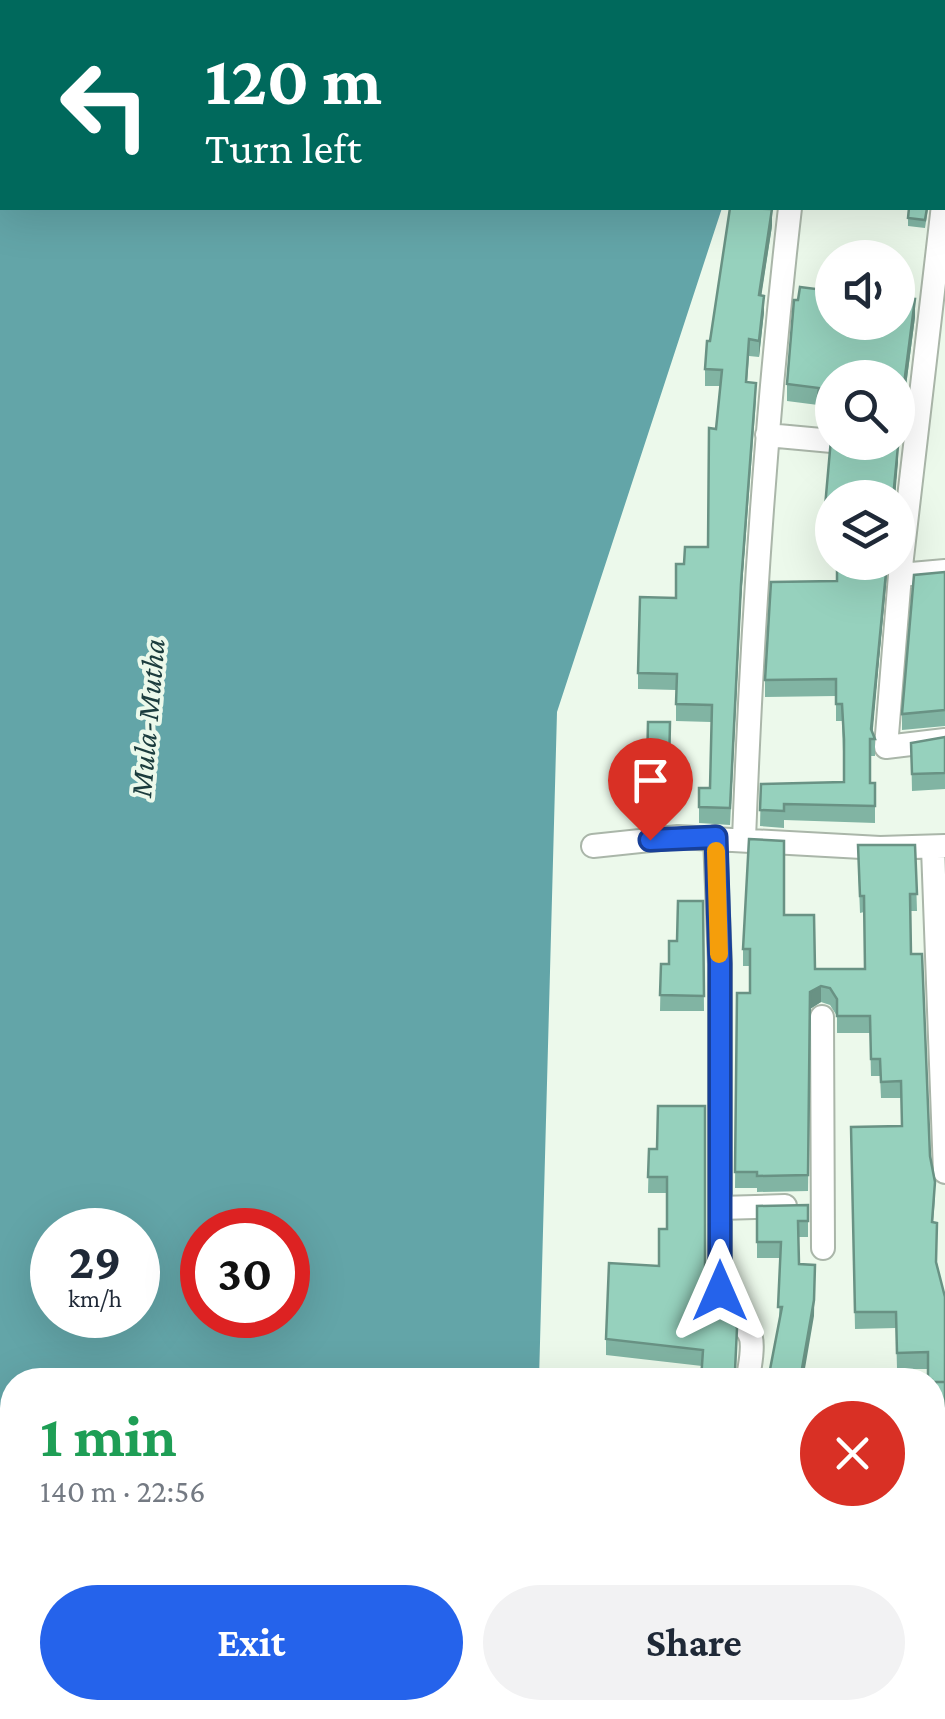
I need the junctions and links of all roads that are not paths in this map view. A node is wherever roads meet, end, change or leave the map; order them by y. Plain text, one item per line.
1 (790, 210) edge
2 (942, 210) edge
3 (767, 435) junction
4 (815, 440) edge
5 (904, 480) edge
6 (945, 570) edge
7 (915, 573) edge
8 (900, 580) edge
9 (945, 740) edge
10 (716, 837) junction
11 (744, 838) junction
12 (594, 846) dead end
13 (939, 847) edge
14 (822, 1017) dead end
15 (945, 1172) edge
16 (823, 1206) junction
17 (720, 1208) junction
18 (823, 1248) dead end
19 (750, 1368) edge

1 - 3 street
2 - 5 street
3 - 4 street
3 - 11 street
6 - 7 street
8 - 9 street
10 - 11 street
10 - 12 street
10 - 17 street
11 - 13 street
13 - 15 street
14 - 16 street
16 - 17 street
16 - 18 street
17 - 19 street

